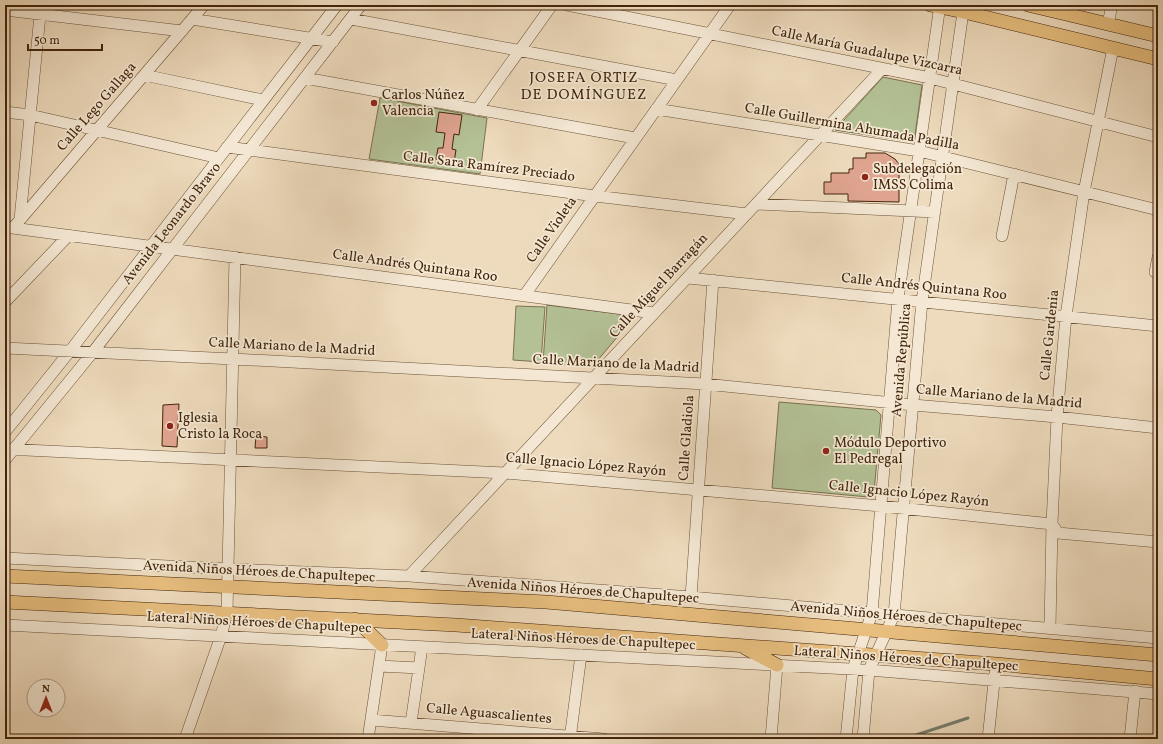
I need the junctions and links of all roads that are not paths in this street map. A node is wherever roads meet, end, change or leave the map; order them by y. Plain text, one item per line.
1 (204, 5) edge
2 (337, 5) edge
3 (361, 5) edge
4 (552, 5) edge
5 (567, 5) edge
6 (730, 5) edge
7 (1028, 5) edge
8 (1112, 5) edge
9 (937, 6) edge
10 (964, 8) edge
11 (5, 10) edge
12 (41, 10) edge
13 (192, 19) junction
14 (350, 19) junction
15 (1108, 24) junction
16 (182, 31) junction
17 (710, 33) junction
18 (1158, 36) edge
19 (311, 39) junction
20 (333, 42) junction
21 (1113, 48) junction
22 (519, 51) junction
23 (1158, 59) edge
24 (882, 69) junction
25 (144, 75) junction
26 (305, 78) junction
27 (930, 78) junction
28 (677, 80) junction
29 (953, 84) junction
30 (263, 100) junction
31 (656, 109) junction
32 (477, 110) junction
33 (5, 112) edge
34 (30, 115) junction
35 (1098, 122) junction
36 (97, 130) junction
37 (820, 136) junction
38 (1158, 137) edge
39 (635, 138) junction
40 (227, 147) junction
41 (249, 150) junction
42 (919, 151) junction
43 (943, 156) junction
44 (219, 158) junction
45 (1014, 174) junction
46 (1084, 192) junction
47 (595, 196) junction
48 (756, 204) junction
49 (1158, 210) edge
50 (911, 211) junction
51 (935, 212) junction
52 (747, 214) junction
53 (20, 219) junction
54 (9, 228) edge
55 (69, 235) junction
56 (1002, 236) dead end
57 (151, 246) junction
58 (172, 249) junction
59 (235, 257) junction
60 (1158, 257) edge
61 (1155, 272) dead end
62 (688, 278) junction
63 (713, 280) junction
64 (524, 296) junction
65 (898, 299) junction
66 (5, 302) edge
67 (922, 302) junction
68 (654, 313) junction
69 (1066, 316) junction
70 (1158, 326) edge
71 (5, 348) edge
72 (70, 351) junction
73 (92, 352) junction
74 (233, 359) junction
75 (594, 378) junction
76 (706, 384) junction
77 (889, 402) junction
78 (913, 405) junction
79 (1057, 417) junction
80 (1158, 428) edge
81 (5, 432) edge
82 (9, 449) edge
83 (5, 460) edge
84 (231, 460) junction
85 (506, 473) junction
86 (698, 489) junction
87 (881, 506) junction
88 (903, 508) junction
89 (1052, 524) junction
90 (1158, 542) edge
91 (5, 558) edge
92 (229, 569) junction
93 (5, 576) edge
94 (410, 576) junction
95 (228, 586) junction
96 (691, 597) junction
97 (5, 602) edge
98 (227, 613) junction
99 (872, 613) junction
100 (894, 615) junction
101 (355, 620) junction
102 (5, 625) edge
103 (1050, 628) junction
104 (867, 629) junction
105 (887, 631) junction
106 (221, 636) junction
107 (1157, 636) edge
108 (382, 645) junction
109 (740, 645) junction
110 (422, 647) junction
111 (858, 654) junction
112 (1155, 654) edge
113 (581, 655) junction
114 (876, 655) junction
115 (996, 664) junction
116 (777, 665) junction
117 (379, 666) junction
118 (419, 668) junction
119 (853, 669) junction
120 (869, 670) junction
121 (1158, 678) edge
122 (994, 679) junction
123 (1135, 692) junction
124 (1158, 694) edge
125 (371, 720) junction
126 (411, 723) junction
127 (570, 738) edge
128 (185, 739) edge
129 (368, 739) edge
130 (604, 739) edge
131 (771, 739) edge
132 (846, 739) edge
133 (863, 739) edge
134 (988, 739) edge
135 (1130, 739) edge

1 - 13 street, Calle Lego Gallaga
2 - 19 street, Avenida Leonardo Bravo
3 - 14 street, Avenida Leonardo Bravo
4 - 22 street
5 - 17 street, Calle María Guadalupe Vizcarra
6 - 17 street, Calle Violeta
7 - 15 main road
8 - 15 street
9 - 10 main road
9 - 27 street, Avenida República
10 - 21 main road
10 - 29 street, Avenida República
11 - 12 street
12 - 16 street
12 - 34 street
13 - 16 street, Calle Lego Gallaga
13 - 19 street
14 - 20 street, Avenida Leonardo Bravo
14 - 22 street
15 - 18 main road
16 - 25 street, Calle Lego Gallaga
17 - 24 street, Calle María Guadalupe Vizcarra
17 - 28 street, Calle Violeta
19 - 20 street
19 - 30 street, Avenida Leonardo Bravo
20 - 26 street, Avenida Leonardo Bravo
21 - 23 main road
21 - 35 street, Calle Gardenia
22 - 28 street
22 - 32 street
24 - 27 street, Calle María Guadalupe Vizcarra
24 - 37 street, Calle Miguel Barragán
25 - 30 street
25 - 36 street, Calle Lego Gallaga
26 - 32 street
26 - 41 street, Avenida Leonardo Bravo
27 - 29 street, Calle María Guadalupe Vizcarra
27 - 42 street, Avenida República
28 - 31 street, Calle Violeta
29 - 35 street, Calle María Guadalupe Vizcarra
29 - 43 street, Avenida República
30 - 40 street, Avenida Leonardo Bravo
31 - 37 street, Calle Guillermina Ahumada Padilla
31 - 39 street, Calle Violeta
32 - 39 street
33 - 34 street
34 - 36 street
34 - 53 street
35 - 38 street, Calle María Guadalupe Vizcarra
35 - 46 street, Calle Gardenia
36 - 44 street
36 - 53 street, Calle Lego Gallaga
37 - 42 street, Calle Guillermina Ahumada Padilla
37 - 48 street, Calle Miguel Barragán
39 - 47 street, Calle Violeta
40 - 41 street, Calle Sara Ramírez Preciado
40 - 44 street, Avenida Leonardo Bravo
41 - 47 street, Calle Sara Ramírez Preciado
41 - 58 street, Avenida Leonardo Bravo
42 - 43 street, Calle Guillermina Ahumada Padilla
42 - 50 street, Avenida República
43 - 45 street, Calle Guillermina Ahumada Padilla
43 - 51 street, Avenida República
44 - 57 street, Avenida Leonardo Bravo
45 - 46 street, Calle Guillermina Ahumada Padilla
45 - 56 street
46 - 49 street, Calle Guillermina Ahumada Padilla
46 - 69 street, Calle Gardenia
47 - 52 street, Calle Sara Ramírez Preciado
47 - 64 street, Calle Violeta
48 - 50 street
48 - 52 street, Calle Miguel Barragán
50 - 51 street
50 - 65 street, Avenida República
51 - 67 street, Avenida República
52 - 62 street, Calle Miguel Barragán
53 - 54 street, Calle Lego Gallaga
54 - 55 street, Calle Andrés Quintana Roo
55 - 57 street, Calle Andrés Quintana Roo
55 - 66 street
57 - 58 street, Calle Andrés Quintana Roo
57 - 72 street, Avenida Leonardo Bravo
58 - 59 street, Calle Andrés Quintana Roo
58 - 73 street, Avenida Leonardo Bravo
59 - 64 street, Calle Andrés Quintana Roo
59 - 74 street
60 - 61 street
62 - 63 street, Calle Andrés Quintana Roo
62 - 68 street, Calle Miguel Barragán
63 - 65 street, Calle Andrés Quintana Roo
63 - 76 street, Calle Gladiola
64 - 68 street, Calle Andrés Quintana Roo
65 - 67 street, Calle Andrés Quintana Roo
65 - 77 street, Avenida República
67 - 69 street, Calle Andrés Quintana Roo
67 - 78 street, Avenida República
68 - 75 street, Calle Miguel Barragán
69 - 70 street, Calle Andrés Quintana Roo
69 - 79 street, Calle Gardenia
71 - 72 street, Calle Mariano de la Madrid
72 - 73 street, Calle Mariano de la Madrid
72 - 81 street, Avenida Leonardo Bravo
73 - 74 street, Calle Mariano de la Madrid
73 - 82 street, Avenida Leonardo Bravo
74 - 75 street, Calle Mariano de la Madrid
74 - 84 street
75 - 76 street, Calle Mariano de la Madrid
75 - 85 street, Calle Miguel Barragán
76 - 77 street, Calle Mariano de la Madrid
76 - 86 street, Calle Gladiola
77 - 78 street, Calle Mariano de la Madrid
77 - 87 street, Avenida República
78 - 79 street, Calle Mariano de la Madrid
78 - 88 street, Avenida República
79 - 80 street, Calle Mariano de la Madrid
79 - 89 street, Calle Gardenia
82 - 83 street, Avenida Leonardo Bravo
82 - 84 street, Calle Ignacio López Rayón
84 - 85 street, Calle Ignacio López Rayón
84 - 92 street
85 - 86 street, Calle Ignacio López Rayón
85 - 94 street, Calle Miguel Barragán
86 - 87 street, Calle Ignacio López Rayón
86 - 96 street, Calle Gladiola
87 - 88 street, Calle Ignacio López Rayón
87 - 99 street, Avenida República
88 - 89 street, Calle Ignacio López Rayón
88 - 100 street, Avenida República
89 - 90 street, Calle Ignacio López Rayón
89 - 103 street, Calle Gardenia
91 - 92 street
92 - 94 street
92 - 95 street
93 - 95 main road, Avenida Niños Héroes de Chapultepec
94 - 96 street
95 - 98 street
95 - 104 main road, Avenida Niños Héroes de Chapultepec
96 - 99 street
97 - 98 main road
98 - 101 main road
98 - 106 street
99 - 100 street
99 - 104 street, Avenida República
100 - 103 street
100 - 105 street, Avenida República
101 - 108 main road
101 - 109 main road
102 - 106 street, Lateral Niños Héroes de Chapultepec
103 - 107 street
104 - 105 main road, Avenida Niños Héroes de Chapultepec
104 - 111 street, Avenida República
105 - 112 main road, Avenida Niños Héroes de Chapultepec
105 - 114 street, Avenida República
106 - 108 street, Lateral Niños Héroes de Chapultepec
106 - 128 street
107 - 112 street
108 - 110 street, Lateral Niños Héroes de Chapultepec
108 - 117 street
109 - 111 main road
109 - 116 main road
110 - 113 street, Lateral Niños Héroes de Chapultepec
110 - 118 street
111 - 114 main road
111 - 119 street, Avenida República
113 - 116 street, Lateral Niños Héroes de Chapultepec
113 - 127 street
114 - 115 main road
114 - 120 street, Avenida República
115 - 121 main road
115 - 122 street
116 - 119 street, Lateral Niños Héroes de Chapultepec
116 - 131 street
117 - 118 street
117 - 125 street
118 - 126 street
119 - 120 street, Lateral Niños Héroes de Chapultepec
119 - 132 street, Avenida República
120 - 122 street, Lateral Niños Héroes de Chapultepec
120 - 133 street, Avenida República
122 - 123 street, Lateral Niños Héroes de Chapultepec
122 - 134 street
123 - 124 street, Lateral Niños Héroes de Chapultepec
123 - 135 street
125 - 126 street, Calle Aguascalientes
125 - 129 street
126 - 127 street, Calle Aguascalientes
127 - 130 street, Calle Aguascalientes

